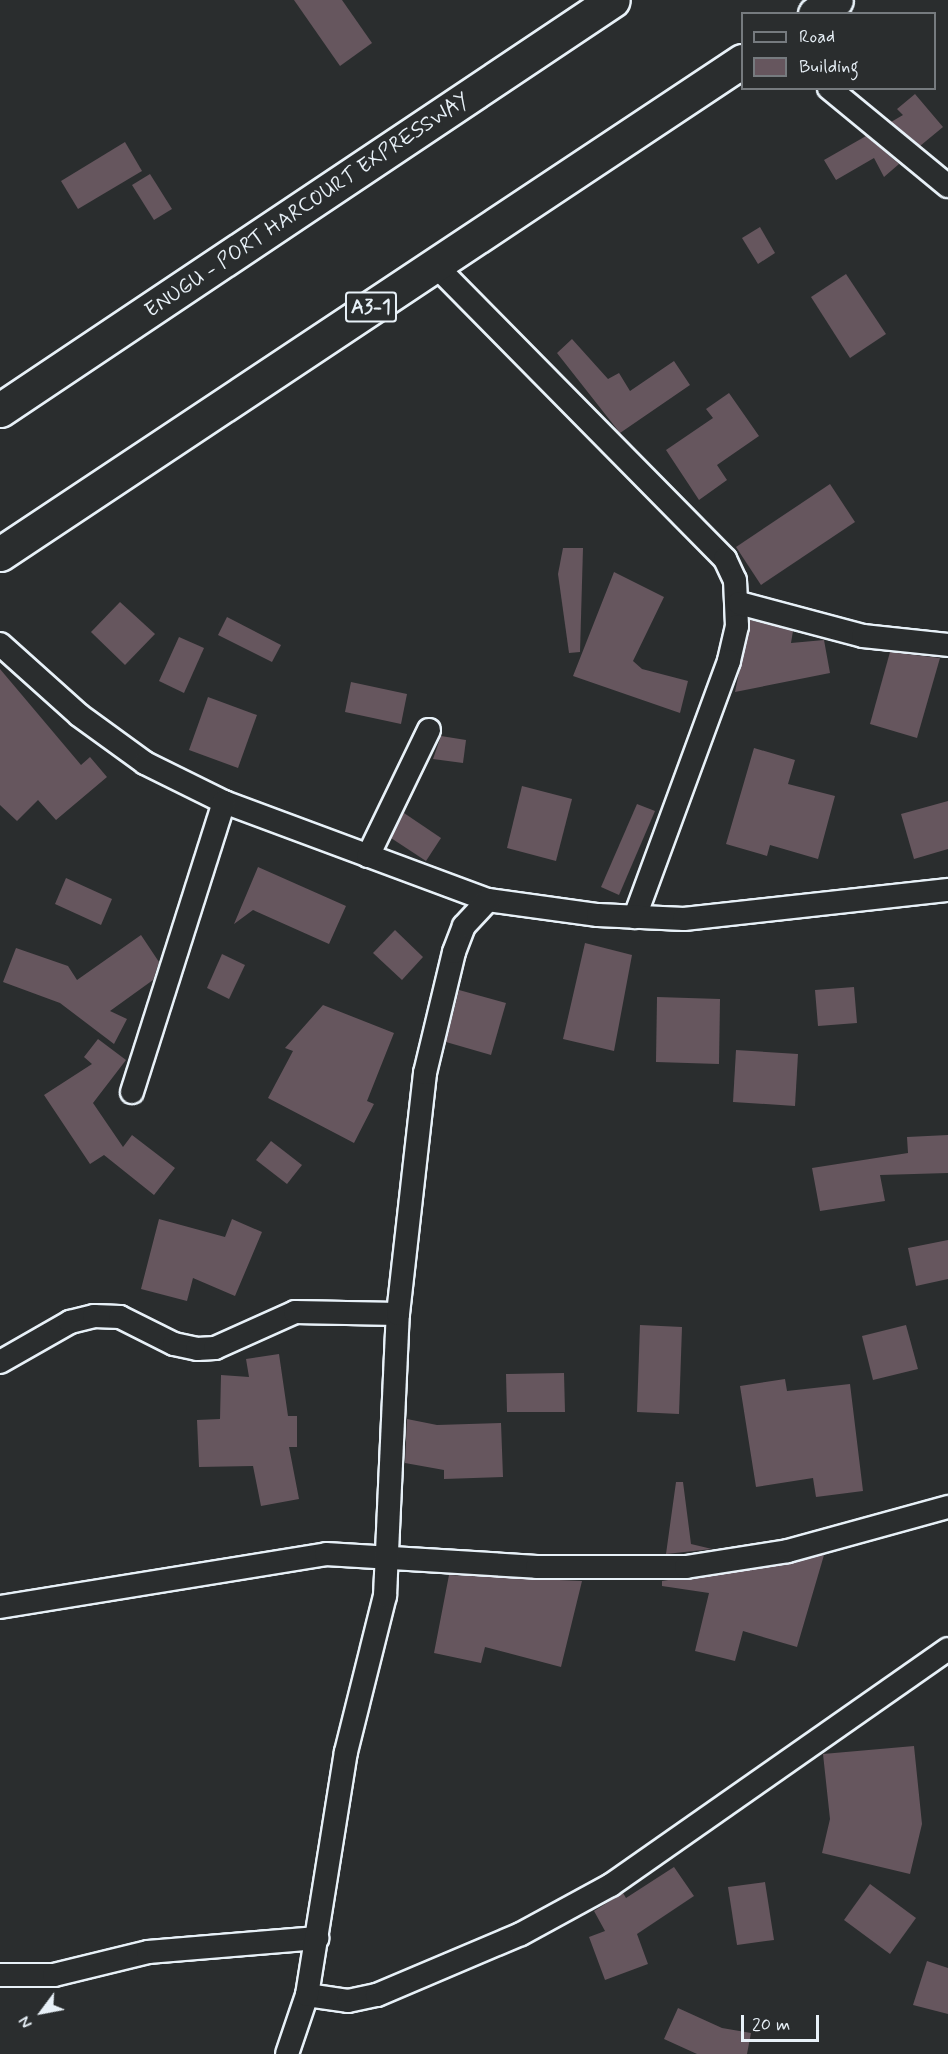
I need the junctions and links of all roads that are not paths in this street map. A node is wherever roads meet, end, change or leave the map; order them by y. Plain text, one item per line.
1 (613, 0) edge
2 (836, 0) edge
3 (818, 12) edge
4 (741, 62) edge
5 (831, 90) edge
6 (948, 186) edge
7 (435, 265) junction
8 (0, 410) edge
9 (0, 554) edge
10 (739, 603) junction
11 (947, 639) edge
12 (0, 644) edge
13 (429, 730) dead end
14 (224, 802) junction
15 (368, 856) junction
16 (948, 891) edge
17 (488, 900) junction
18 (635, 917) junction
19 (132, 1092) dead end
20 (398, 1314) junction
21 (0, 1362) edge
22 (948, 1508) edge
23 (388, 1556) junction
24 (0, 1607) edge
25 (948, 1649) edge
26 (317, 1938) junction
27 (0, 1975) edge
28 (307, 1995) junction
29 (287, 2054) edge

1 - 8 highway, ENUGU - PORT HARCOURT EXPRESSWAY
2 - 3 highway
4 - 7 highway, A3-1
5 - 6 street
7 - 9 highway, A3-1
7 - 10 street
10 - 11 street
10 - 18 street
12 - 14 street
13 - 15 street
14 - 15 street
14 - 19 street
15 - 17 street
16 - 18 street
17 - 18 street
17 - 20 street
20 - 21 street
20 - 23 street
22 - 23 street
23 - 24 street
23 - 26 street
25 - 28 street
26 - 27 street
26 - 28 street
28 - 29 street

